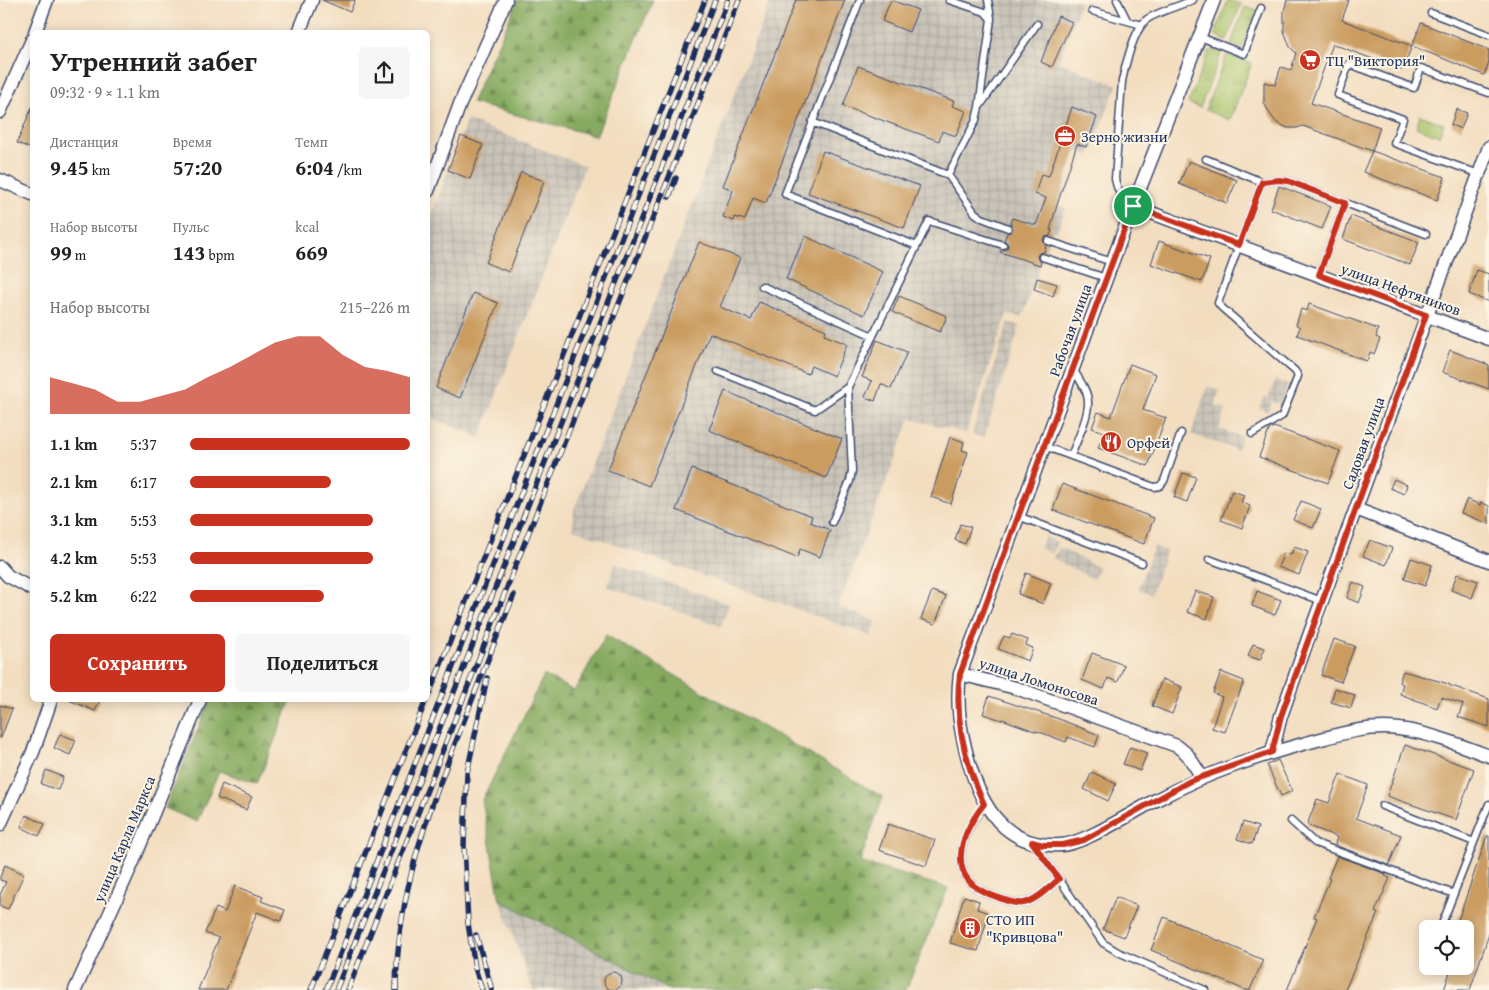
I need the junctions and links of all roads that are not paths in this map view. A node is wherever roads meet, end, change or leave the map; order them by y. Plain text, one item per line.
1 (47, 0) edge
2 (312, 0) edge
3 (506, 0) edge
4 (860, 0) edge
5 (949, 0) edge
6 (988, 0) edge
7 (1117, 0) edge
8 (1193, 0) edge
9 (1214, 0) edge
10 (1261, 8) dead end
11 (1092, 11) dead end
12 (1431, 13) dead end
13 (991, 19) junction
14 (1127, 20) junction
15 (1037, 24) dead end
16 (1142, 25) junction
17 (36, 30) edge
18 (300, 30) edge
19 (1489, 35) edge
20 (1200, 37) junction
21 (30, 44) edge
22 (1489, 93) edge
23 (979, 108) junction
24 (0, 112) edge
25 (812, 122) junction
26 (1489, 147) edge
27 (1206, 159) dead end
28 (1479, 174) junction
29 (948, 175) junction
30 (0, 180) edge
31 (1262, 182) junction
32 (430, 186) edge
33 (30, 193) edge
34 (1345, 203) junction
35 (1133, 206) junction
36 (1008, 228) dead end
37 (1426, 234) dead end
38 (1048, 241) dead end
39 (1003, 245) dead end
40 (1239, 245) junction
41 (917, 246) junction
42 (1042, 258) dead end
43 (1112, 262) junction
44 (1319, 275) junction
45 (1106, 278) junction
46 (762, 286) dead end
47 (1426, 315) junction
48 (873, 336) junction
49 (1489, 339) edge
50 (1073, 368) junction
51 (718, 370) dead end
52 (848, 387) junction
53 (1182, 433) dead end
54 (1252, 434) dead end
55 (1044, 446) junction
56 (1071, 456) junction
57 (1356, 509) junction
58 (1018, 516) junction
59 (832, 522) dead end
60 (1209, 559) dead end
61 (1489, 561) edge
62 (1142, 563) dead end
63 (0, 567) edge
64 (30, 588) edge
65 (1322, 601) junction
66 (960, 674) junction
67 (50, 702) edge
68 (199, 702) edge
69 (1272, 752) junction
70 (1489, 756) edge
71 (1202, 777) junction
72 (984, 804) junction
73 (1489, 804) edge
74 (1382, 806) dead end
75 (1291, 821) dead end
76 (0, 825) edge
77 (1032, 842) junction
78 (1474, 842) junction
79 (1059, 879) junction
80 (1454, 894) junction
81 (1444, 920) edge
82 (75, 990) edge
83 (1205, 990) edge

1 - 17 street
2 - 18 street
3 - 32 street
4 - 25 lane
5 - 13 lane
6 - 13 lane
7 - 14 lane
8 - 16 lane
9 - 20 street, Рабочая улица
10 - 20 lane
11 - 14 lane
12 - 19 lane
13 - 23 lane
14 - 16 lane
15 - 23 lane
16 - 35 lane
20 - 35 street, Рабочая улица
21 - 24 street
22 - 28 lane
23 - 29 lane
25 - 29 lane
25 - 41 lane
26 - 28 street, Садовая улица
27 - 31 lane
28 - 47 street, Садовая улица
29 - 36 lane
30 - 33 street
31 - 34 lane
31 - 40 lane
34 - 37 lane
34 - 44 lane
35 - 40 street, улица Нефтяников
35 - 43 street, Рабочая улица
38 - 43 lane
39 - 41 lane
40 - 44 street, улица Нефтяников
40 - 54 lane
41 - 48 lane
42 - 45 lane
43 - 45 street, Рабочая улица
44 - 47 street, улица Нефтяников
45 - 50 street, Рабочая улица
46 - 48 lane
47 - 49 street, улица Нефтяников
47 - 57 street, Садовая улица
48 - 52 lane
50 - 55 street, Рабочая улица
50 - 56 lane
51 - 52 lane
52 - 59 lane
53 - 56 lane
55 - 56 lane
55 - 58 street, Рабочая улица
57 - 61 street
57 - 65 street, Садовая улица
58 - 62 lane
58 - 66 street, Рабочая улица
60 - 65 lane
63 - 64 street
65 - 69 street, Садовая улица
66 - 71 street, улица Ломоносова
66 - 72 street, улица Ломоносова
67 - 76 street
68 - 82 street, улица Карла Маркса
69 - 70 street, улица Ломоносова
69 - 71 street, улица Ломоносова
71 - 77 street, улица Ломоносова
72 - 77 street, улица Ломоносова
72 - 79 lane
73 - 78 lane
74 - 78 lane
75 - 80 lane
77 - 79 lane
78 - 80 lane
79 - 83 lane
80 - 81 lane

